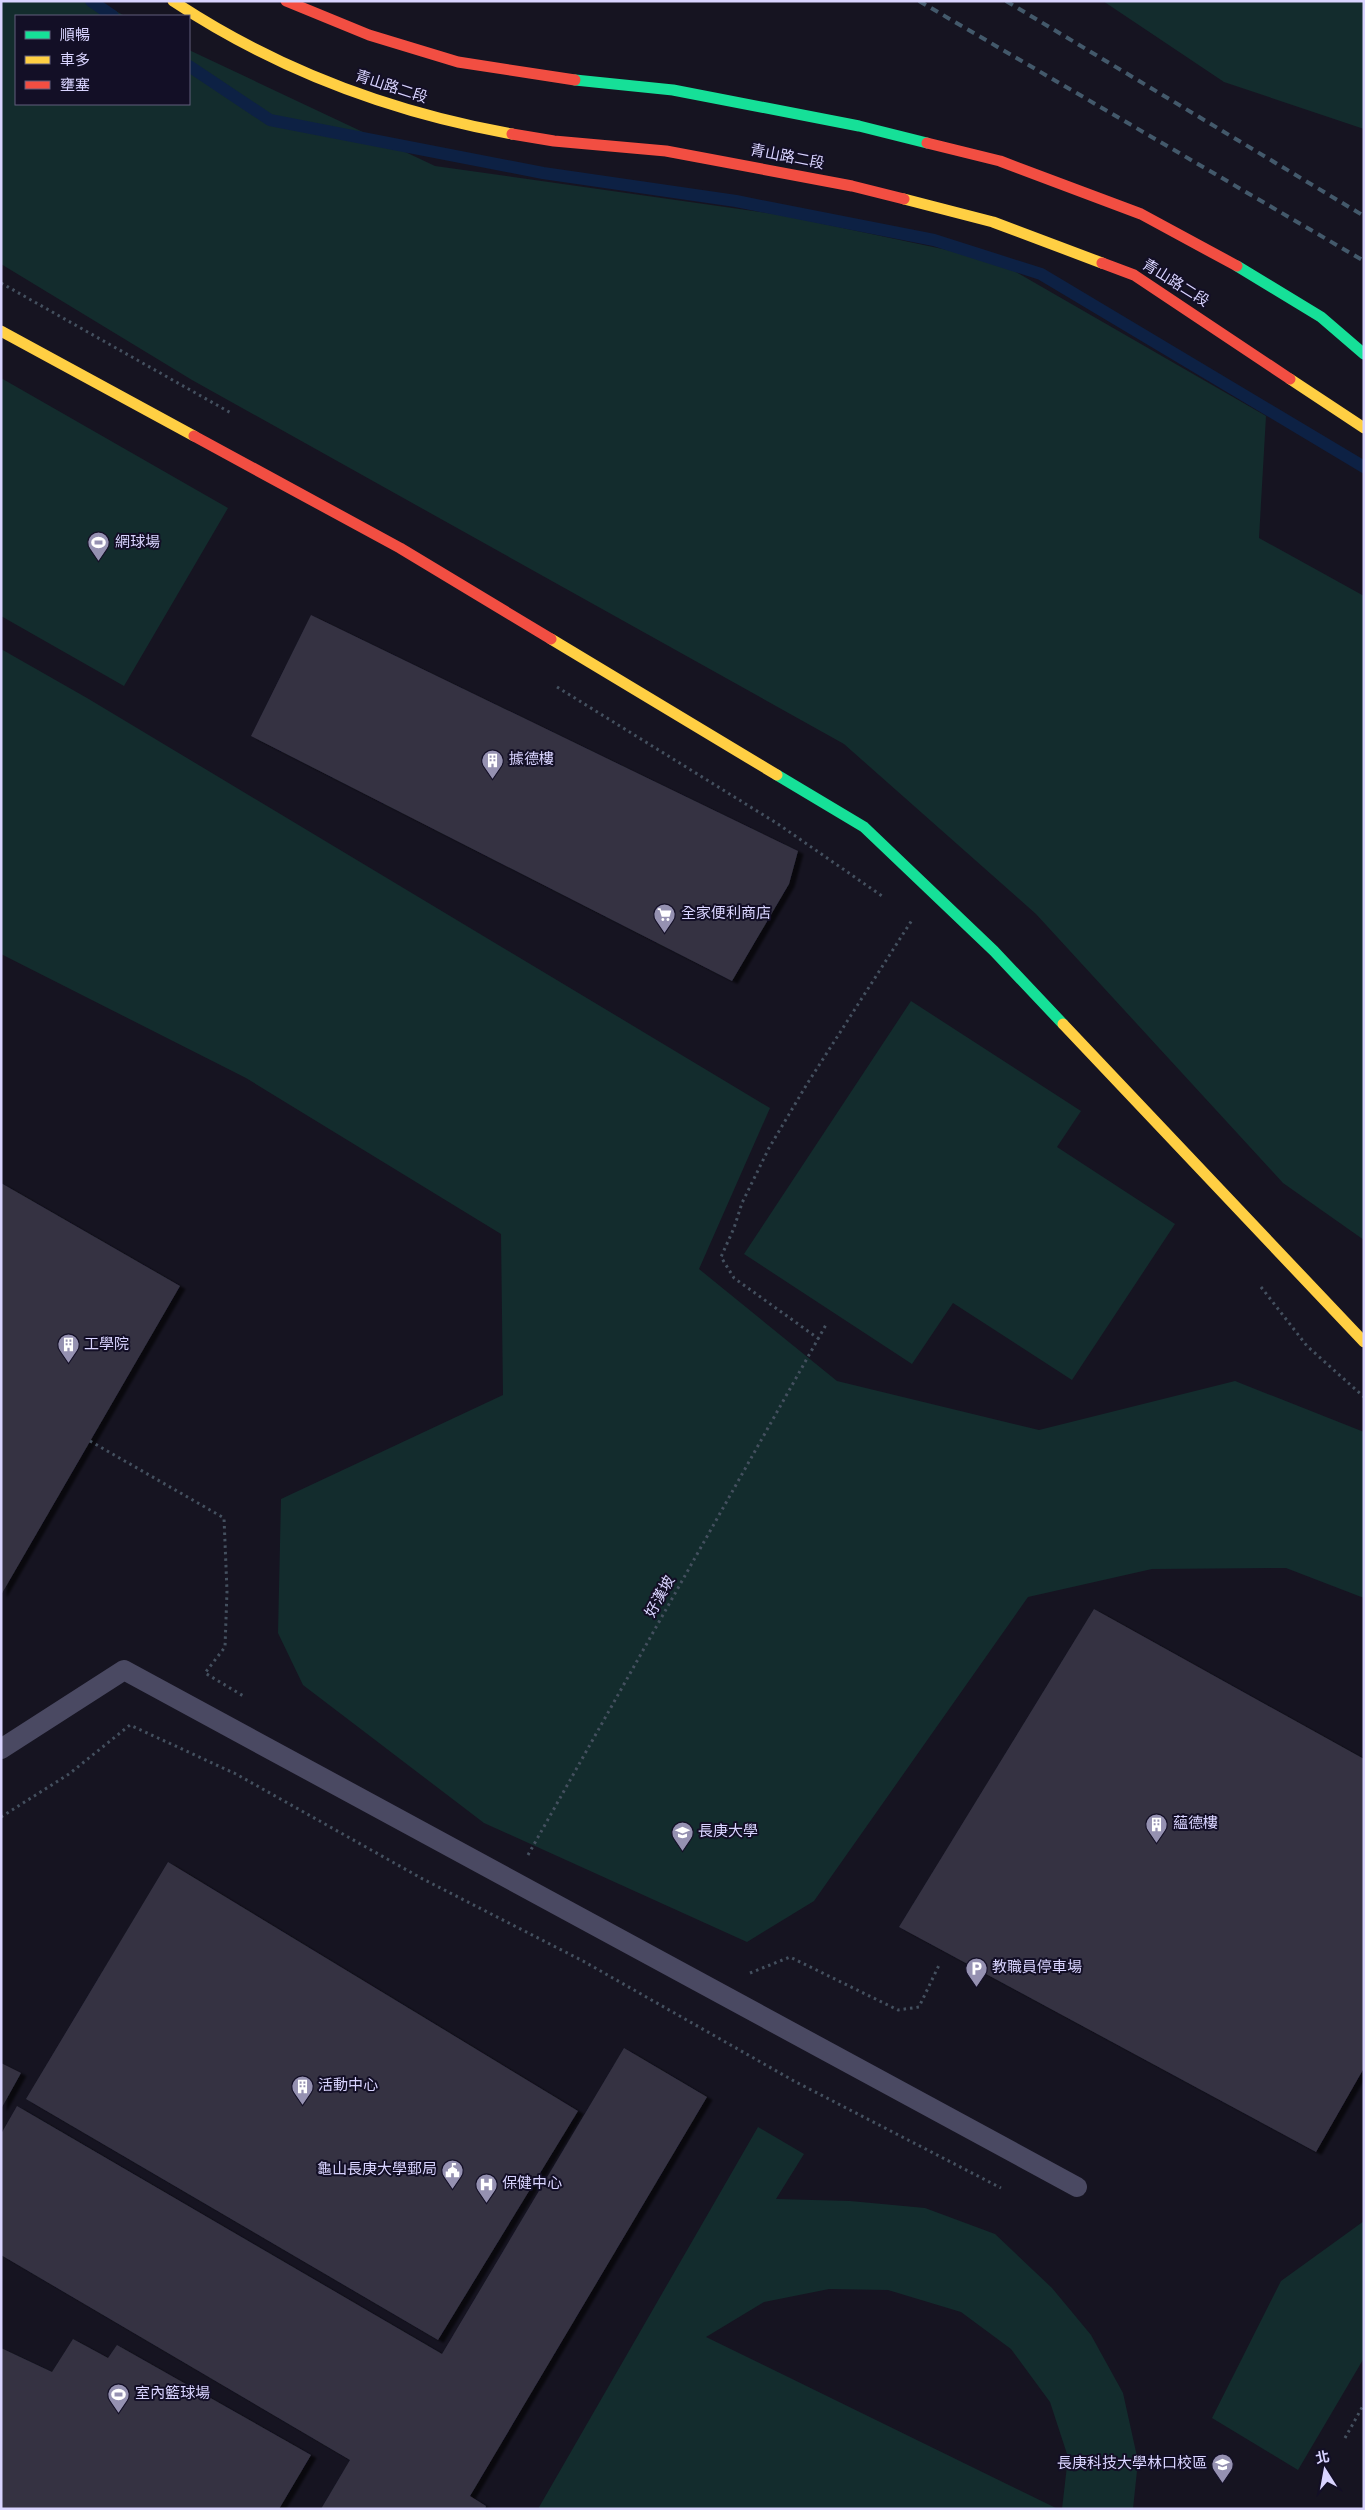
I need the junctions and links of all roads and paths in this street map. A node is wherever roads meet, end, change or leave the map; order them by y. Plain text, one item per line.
1 (173, 1) edge
2 (286, 1) edge
3 (1, 331) edge
4 (1364, 354) edge
5 (1364, 428) edge
6 (556, 686) dead end
7 (890, 902) dead end
8 (906, 912) dead end
9 (914, 918) junction
10 (921, 925) dead end
11 (1259, 1286) dead end
12 (827, 1323) dead end
13 (819, 1338) junction
14 (1364, 1342) edge
15 (1364, 1397) edge
16 (90, 1442) dead end
17 (247, 1698) dead end
18 (1, 1749) edge
19 (1, 1817) edge
20 (512, 1881) junction
21 (940, 1964) dead end
22 (744, 1975) dead end
23 (1077, 2186) dead end
24 (1000, 2188) dead end
25 (1364, 2404) edge
26 (1345, 2438) dead end

1 - 5 street, 青山路二段
2 - 4 street
3 - 14 street
6 - 7 path
8 - 9 path
9 - 10 path
9 - 13 path
11 - 15 path
12 - 13 path, 好漢坡
13 - 20 path, 好漢坡
16 - 17 path
18 - 20 lane
19 - 24 path
20 - 23 lane
21 - 22 path
25 - 26 path

